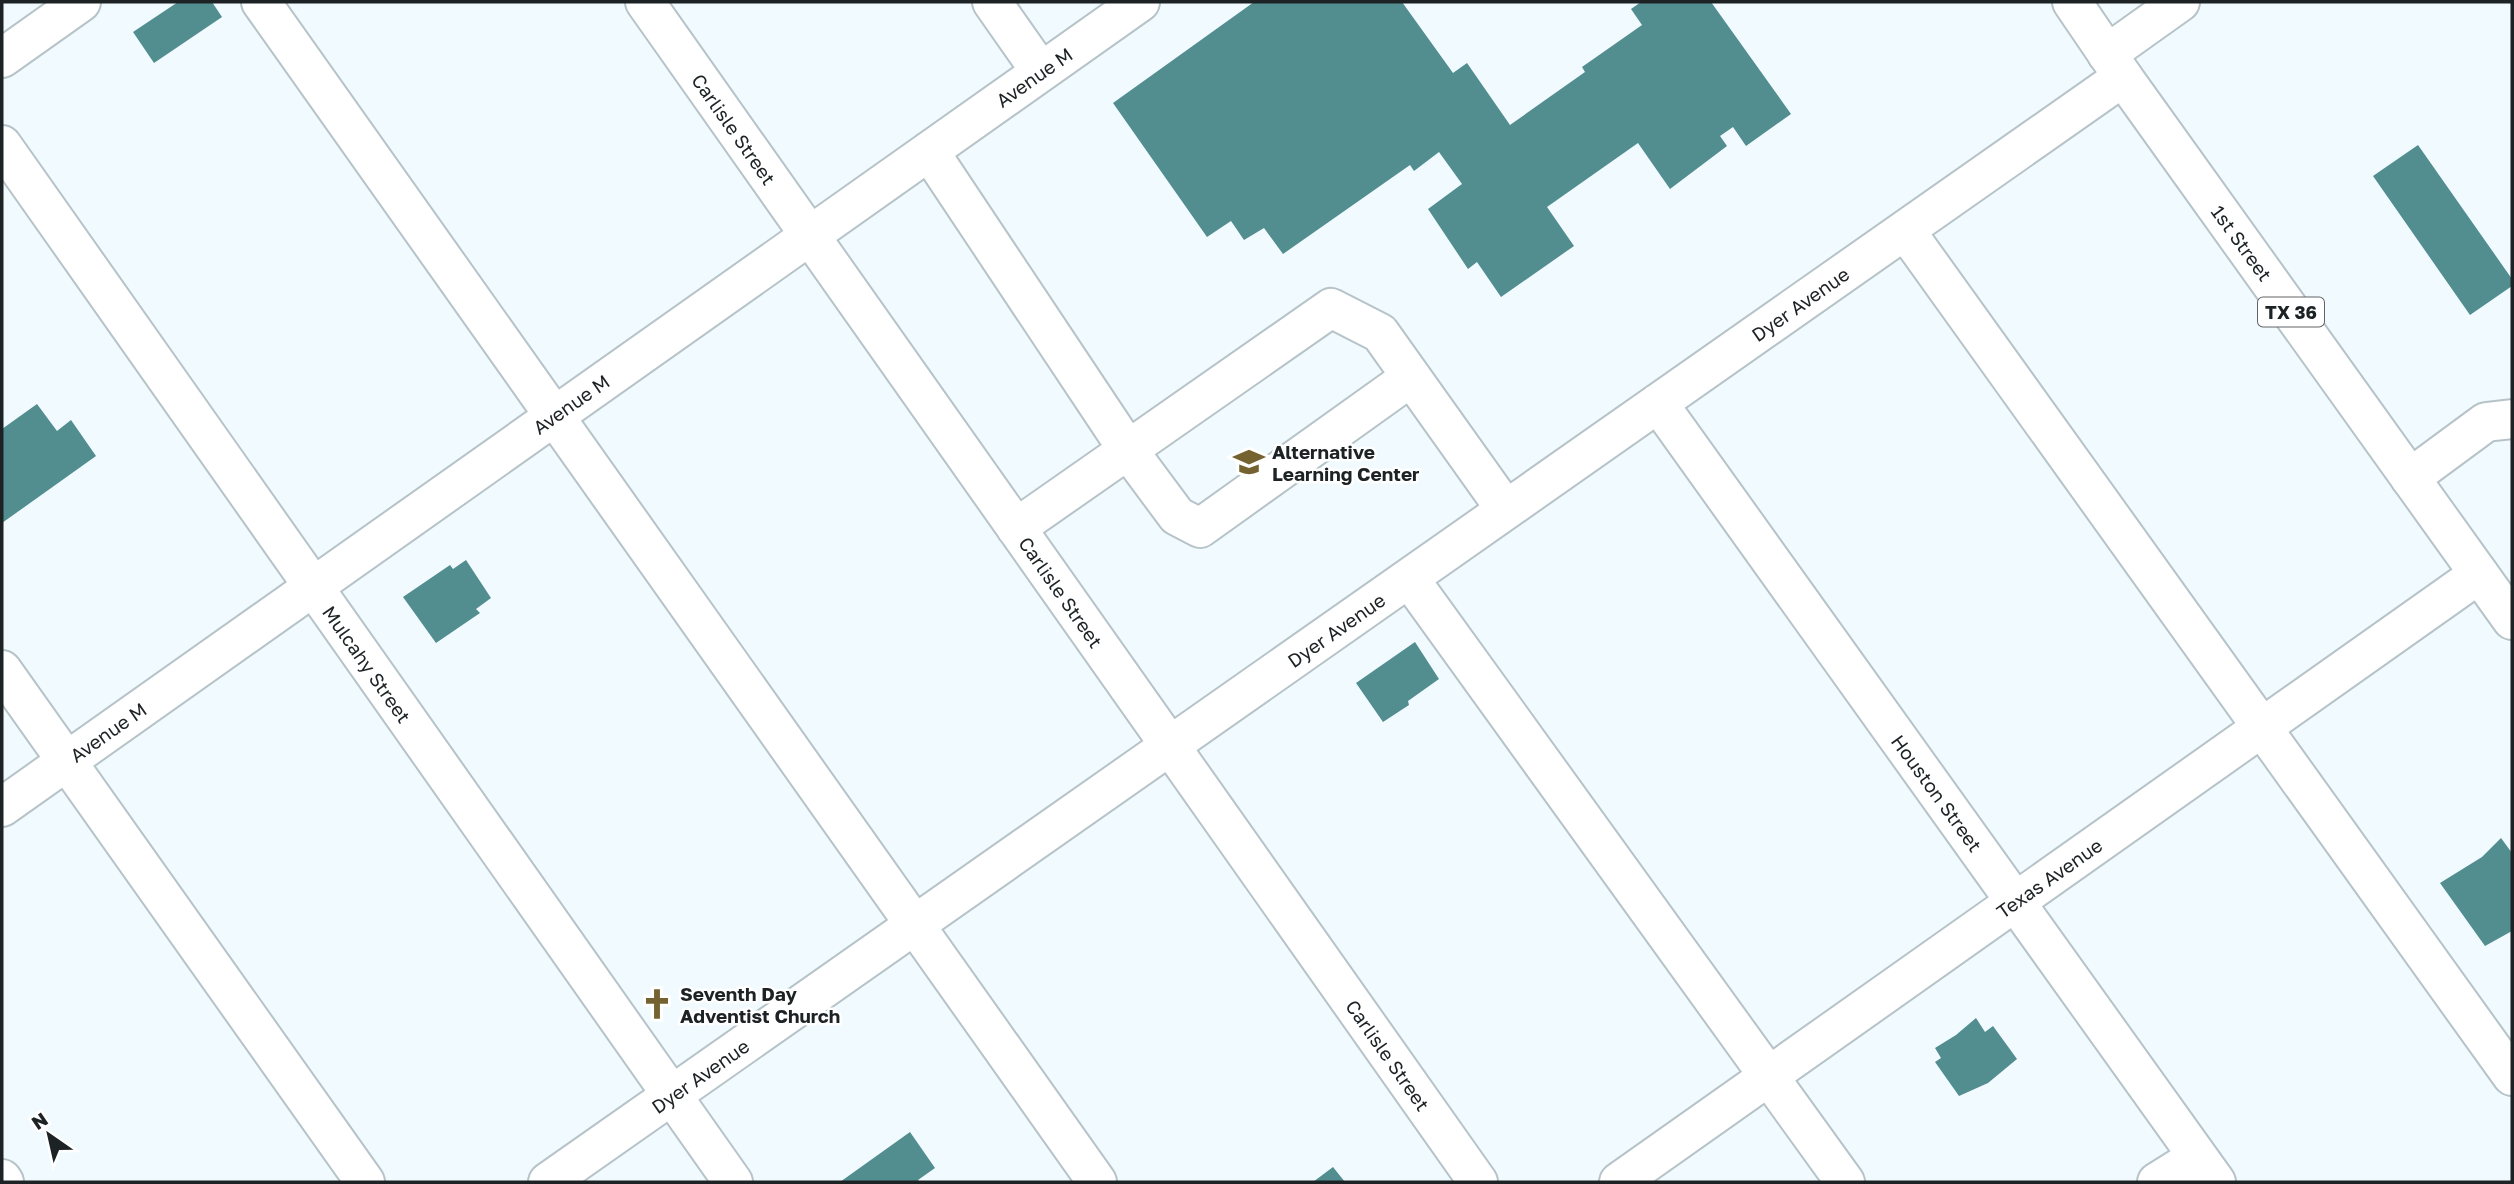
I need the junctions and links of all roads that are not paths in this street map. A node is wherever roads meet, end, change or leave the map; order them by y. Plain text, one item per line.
1 (81, 2) edge
2 (261, 2) edge
3 (645, 2) edge
4 (992, 2) edge
5 (1140, 2) edge
6 (2071, 2) edge
7 (2180, 2) edge
8 (2, 58) edge
9 (2115, 66) junction
10 (1041, 72) junction
11 (2, 145) edge
12 (929, 152) junction
13 (1905, 230) junction
14 (810, 236) junction
15 (1411, 377) junction
16 (1658, 403) junction
17 (554, 416) junction
18 (2512, 419) edge
19 (1128, 450) junction
20 (2410, 478) junction
21 (1506, 510) junction
22 (1016, 528) junction
23 (2479, 574) junction
24 (1409, 578) junction
25 (313, 587) junction
26 (2512, 620) edge
27 (2, 670) edge
28 (2263, 727) junction
29 (1170, 746) junction
30 (66, 761) junction
31 (2, 807) edge
32 (2015, 902) junction
33 (915, 925) junction
34 (1769, 1076) junction
35 (2512, 1076) edge
36 (672, 1096) junction
37 (2206, 1169) edge
38 (365, 1182) edge
39 (548, 1182) edge
40 (733, 1182) edge
41 (1097, 1182) edge
42 (1478, 1182) edge
43 (1619, 1182) edge
44 (1845, 1182) edge
45 (2157, 1182) edge

1 - 8 street
2 - 17 street
3 - 14 street, Carlisle Street
4 - 10 street
5 - 10 street, Avenue M
6 - 9 street, 1st Street / TX 36
7 - 9 street, Dyer Avenue
9 - 13 street, Dyer Avenue
9 - 20 street, 1st Street / TX 36
10 - 12 street, Avenue M
11 - 25 street, Mulcahy Street
12 - 14 street, Avenue M
12 - 19 street
13 - 16 street, Dyer Avenue
13 - 28 street
14 - 17 street, Avenue M
14 - 22 street, Carlisle Street
15 - 19 street
15 - 19 street
15 - 21 street
16 - 21 street, Dyer Avenue
16 - 32 street, Houston Street
17 - 25 street, Avenue M
17 - 33 street
18 - 20 street
19 - 22 street
20 - 23 street, 1st Street / TX 36
21 - 24 street, Dyer Avenue
22 - 29 street, Carlisle Street
23 - 26 street, 1st Street / TX 36
23 - 28 street, Texas Avenue
24 - 29 street, Dyer Avenue
24 - 34 street
25 - 30 street, Avenue M
25 - 36 street, Mulcahy Street
27 - 30 street
28 - 32 street, Texas Avenue
28 - 35 street
29 - 33 street, Dyer Avenue
29 - 42 street, Carlisle Street
30 - 31 street, Avenue M
30 - 38 street
32 - 34 street, Texas Avenue
32 - 37 street, Houston Street
33 - 36 street, Dyer Avenue
33 - 41 street
34 - 43 street, Texas Avenue
34 - 44 street
36 - 39 street, Dyer Avenue
36 - 40 street, Mulcahy Street
37 - 45 street

